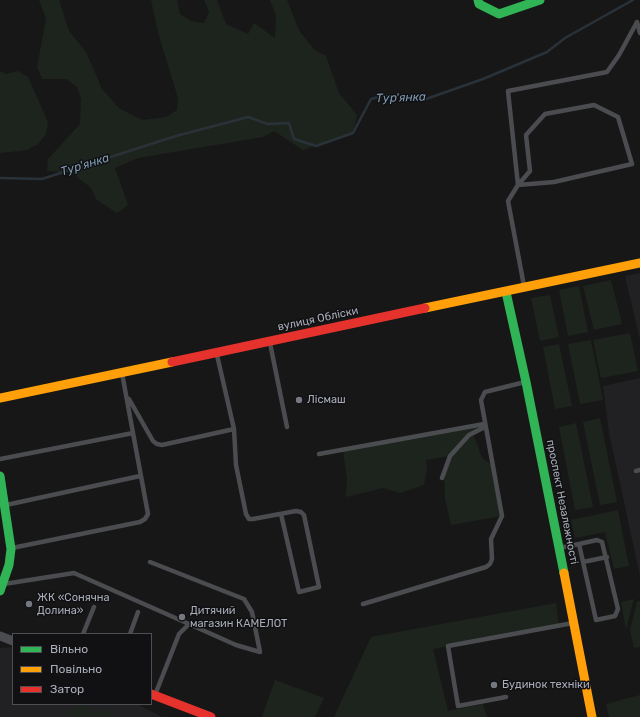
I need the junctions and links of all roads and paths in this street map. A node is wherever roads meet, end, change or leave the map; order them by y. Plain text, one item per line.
1 (478, 0) edge
2 (540, 0) edge
3 (640, 33) edge
4 (518, 185) junction
5 (640, 263) edge
6 (525, 287) junction
7 (506, 292) junction
8 (269, 342) junction
9 (217, 353) junction
10 (122, 372) junction
11 (526, 382) junction
12 (127, 395) junction
13 (0, 398) edge
14 (484, 426) junction
15 (287, 427) dead end
16 (234, 429) junction
17 (133, 433) junction
18 (319, 454) dead end
19 (0, 460) edge
20 (0, 476) edge
21 (140, 476) junction
22 (442, 478) dead end
23 (6, 505) junction
24 (281, 514) junction
25 (579, 544) junction
26 (559, 548) junction
27 (11, 549) junction
28 (607, 557) junction
29 (150, 562) dead end
30 (583, 562) junction
31 (1, 588) edge
32 (363, 604) dead end
33 (94, 607) dead end
34 (138, 612) dead end
35 (573, 623) junction
36 (189, 624) junction
37 (82, 633) edge
38 (130, 633) edge
39 (0, 636) edge
40 (12, 641) edge
41 (153, 694) edge
42 (506, 697) dead end
43 (211, 717) edge
44 (592, 717) edge

1 - 2 main road
3 - 4 lane
4 - 4 lane
4 - 6 lane
5 - 6 main road, вулиця Обліски
6 - 7 main road, вулиця Обліски
7 - 8 main road, вулиця Обліски
7 - 11 main road, проспект Незалежності
8 - 9 main road, вулиця Обліски
8 - 15 lane
9 - 10 main road, вулиця Обліски
9 - 16 lane
10 - 12 lane
10 - 13 main road, вулиця Обліски
11 - 14 lane
11 - 26 main road, проспект Незалежності
12 - 16 lane
12 - 17 lane
14 - 18 lane
14 - 22 lane
14 - 32 lane
16 - 24 lane
17 - 19 lane
17 - 21 lane
20 - 23 main road
21 - 23 lane
21 - 27 lane
23 - 27 main road
24 - 24 lane
25 - 26 lane
25 - 28 lane
25 - 30 lane
26 - 35 main road, проспект Незалежності
27 - 31 main road
28 - 30 lane
28 - 30 lane
29 - 36 lane
31 - 36 lane
33 - 37 lane
34 - 38 lane
35 - 42 lane
35 - 44 main road, проспект Незалежності
36 - 41 lane
39 - 40 street
41 - 43 main road

